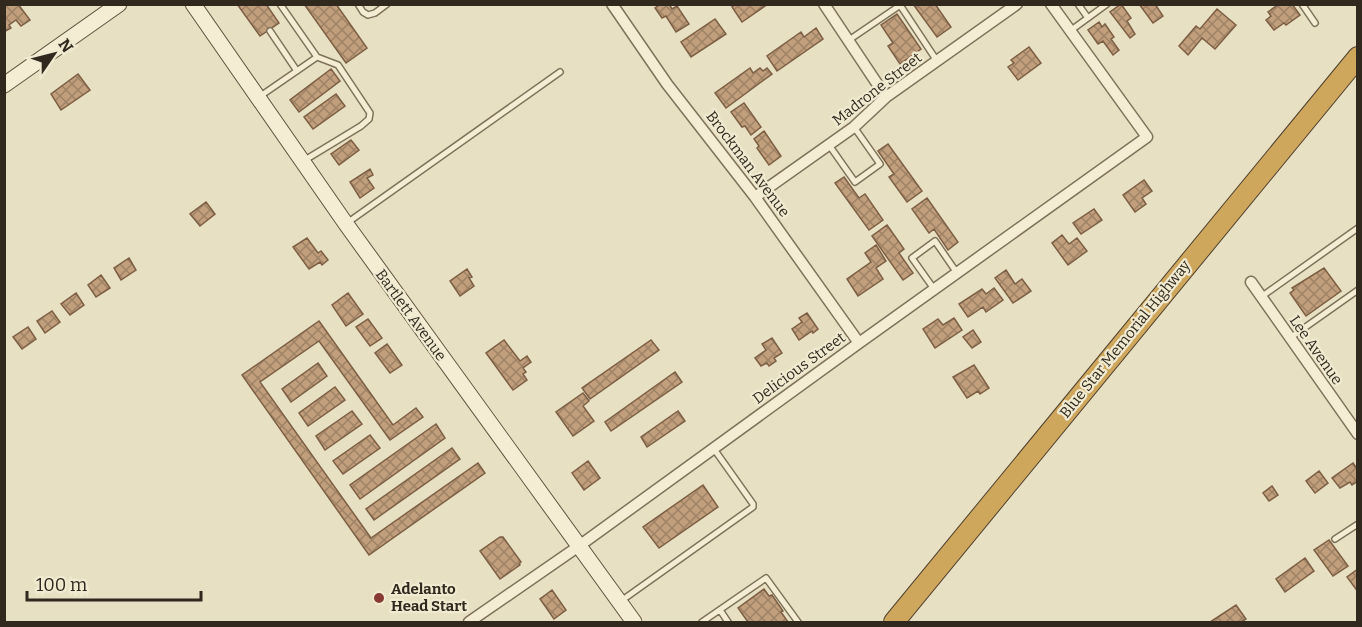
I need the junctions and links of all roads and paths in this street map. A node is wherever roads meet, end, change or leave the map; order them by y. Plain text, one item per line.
1 (118, 4) edge
2 (193, 4) edge
3 (280, 4) edge
4 (358, 4) edge
5 (387, 4) edge
6 (612, 4) edge
7 (824, 4) edge
8 (1017, 4) edge
9 (1051, 4) edge
10 (1078, 4) edge
11 (1107, 4) edge
12 (1302, 4) edge
13 (1088, 18) junction
14 (1315, 23) dead end
15 (270, 31) dead end
16 (1070, 31) junction
17 (849, 40) junction
18 (317, 57) junction
19 (1358, 57) edge
20 (937, 61) junction
21 (297, 71) junction
22 (560, 72) dead end
23 (4, 85) edge
24 (886, 97) junction
25 (257, 98) junction
26 (854, 127) junction
27 (829, 145) junction
28 (302, 162) junction
29 (755, 197) junction
30 (346, 224) junction
31 (1358, 228) edge
32 (957, 273) junction
33 (1251, 282) dead end
34 (934, 290) junction
35 (1358, 290) edge
36 (1261, 297) junction
37 (1290, 339) junction
38 (859, 343) junction
39 (1358, 434) edge
40 (714, 449) junction
41 (1358, 524) edge
42 (1335, 539) dead end
43 (579, 546) junction
44 (619, 602) junction
45 (720, 610) junction
46 (475, 621) edge
47 (634, 622) edge
48 (702, 622) edge
49 (728, 622) edge
50 (798, 622) edge
51 (894, 622) edge

1 - 23 street
2 - 25 street, Bartlett Avenue
3 - 18 lane
4 - 5 lane
6 - 29 street, Brockman Avenue
7 - 17 street
8 - 20 street, Madrone Street
9 - 16 street
10 - 13 lane
11 - 13 lane
12 - 14 lane
13 - 16 lane
15 - 21 lane
16 - 32 street, Delicious Street
17 - 20 lane
17 - 24 street
18 - 21 lane
18 - 28 lane
19 - 51 highway, Blue Star Memorial Highway
20 - 24 street, Madrone Street
21 - 25 lane
22 - 30 lane
24 - 26 street, Madrone Street
25 - 28 street, Bartlett Avenue
26 - 27 street, Madrone Street
26 - 27 lane
27 - 29 street, Madrone Street
28 - 30 street, Bartlett Avenue
29 - 38 street, Brockman Avenue
30 - 43 street, Bartlett Avenue
31 - 36 lane
32 - 34 street, Delicious Street
32 - 34 lane
33 - 36 street, Lee Avenue
34 - 38 street, Delicious Street
35 - 37 lane
36 - 37 street, Lee Avenue
37 - 39 street, Lee Avenue
38 - 40 street, Delicious Street
40 - 43 street, Delicious Street
40 - 44 lane
41 - 42 lane
43 - 44 street, Bartlett Avenue
43 - 46 street, Delicious Street
44 - 47 street, Bartlett Avenue
45 - 48 lane
45 - 49 lane
45 - 50 lane

